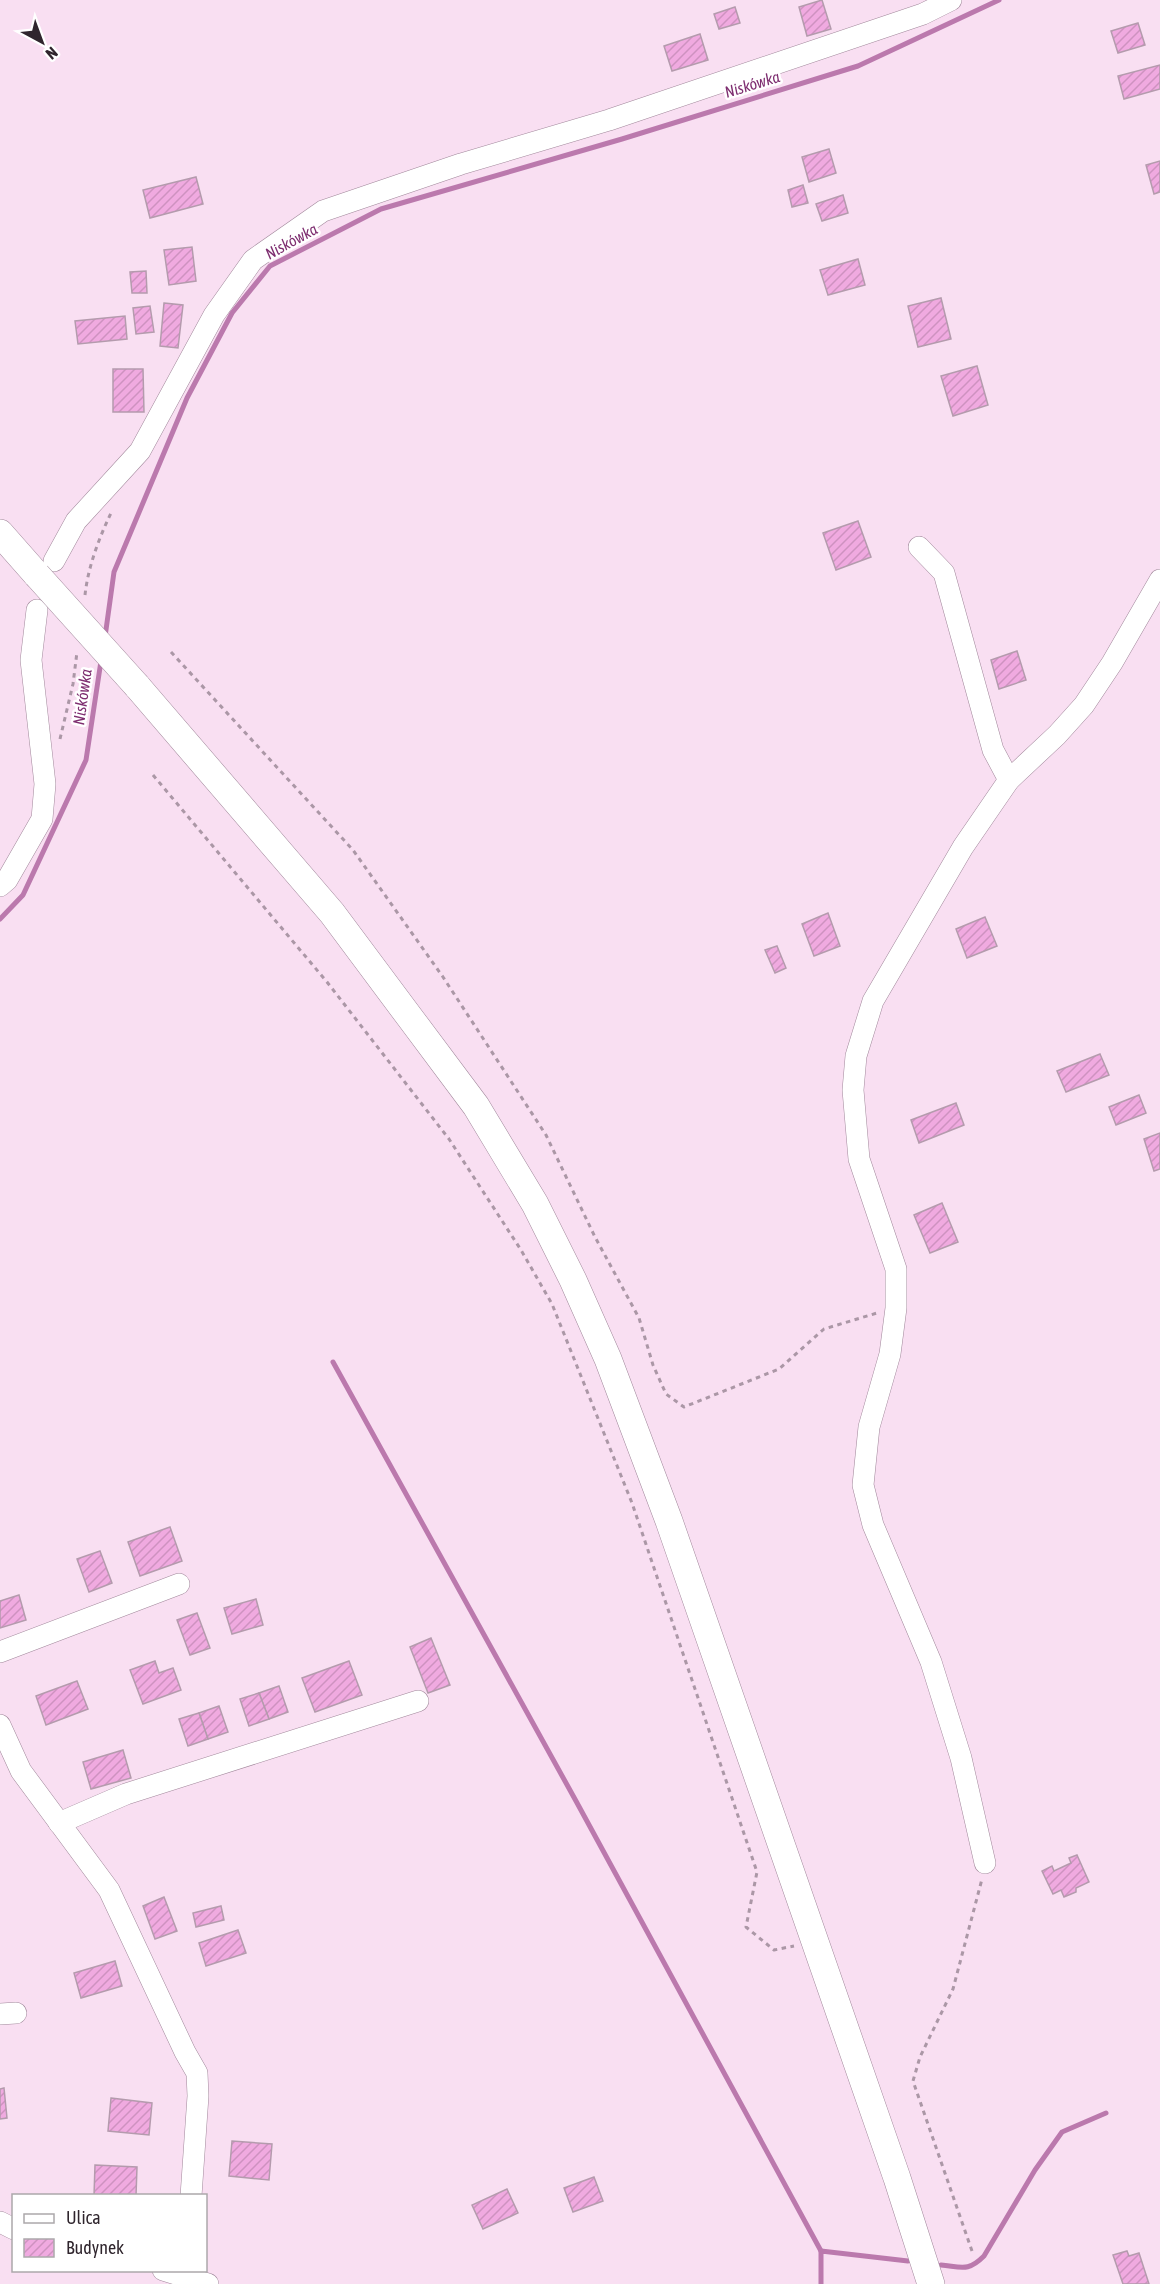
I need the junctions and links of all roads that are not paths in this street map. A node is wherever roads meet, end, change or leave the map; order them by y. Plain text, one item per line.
1 (951, 0) edge
2 (0, 533) edge
3 (919, 547) dead end
4 (45, 568) junction
5 (1160, 580) edge
6 (38, 610) dead end
7 (1009, 780) junction
8 (0, 886) edge
9 (179, 1584) dead end
10 (0, 1652) edge
11 (418, 1701) dead end
12 (0, 1725) edge
13 (59, 1823) junction
14 (985, 1863) road end
15 (191, 2194) edge
16 (186, 2273) edge
17 (208, 2284) edge
18 (931, 2284) edge

1 - 4 street
2 - 4 main road
3 - 7 street
4 - 18 main road, bridge
5 - 7 street
6 - 8 street
7 - 14 street
9 - 10 street
11 - 13 street
12 - 13 street
13 - 15 street
16 - 17 street

